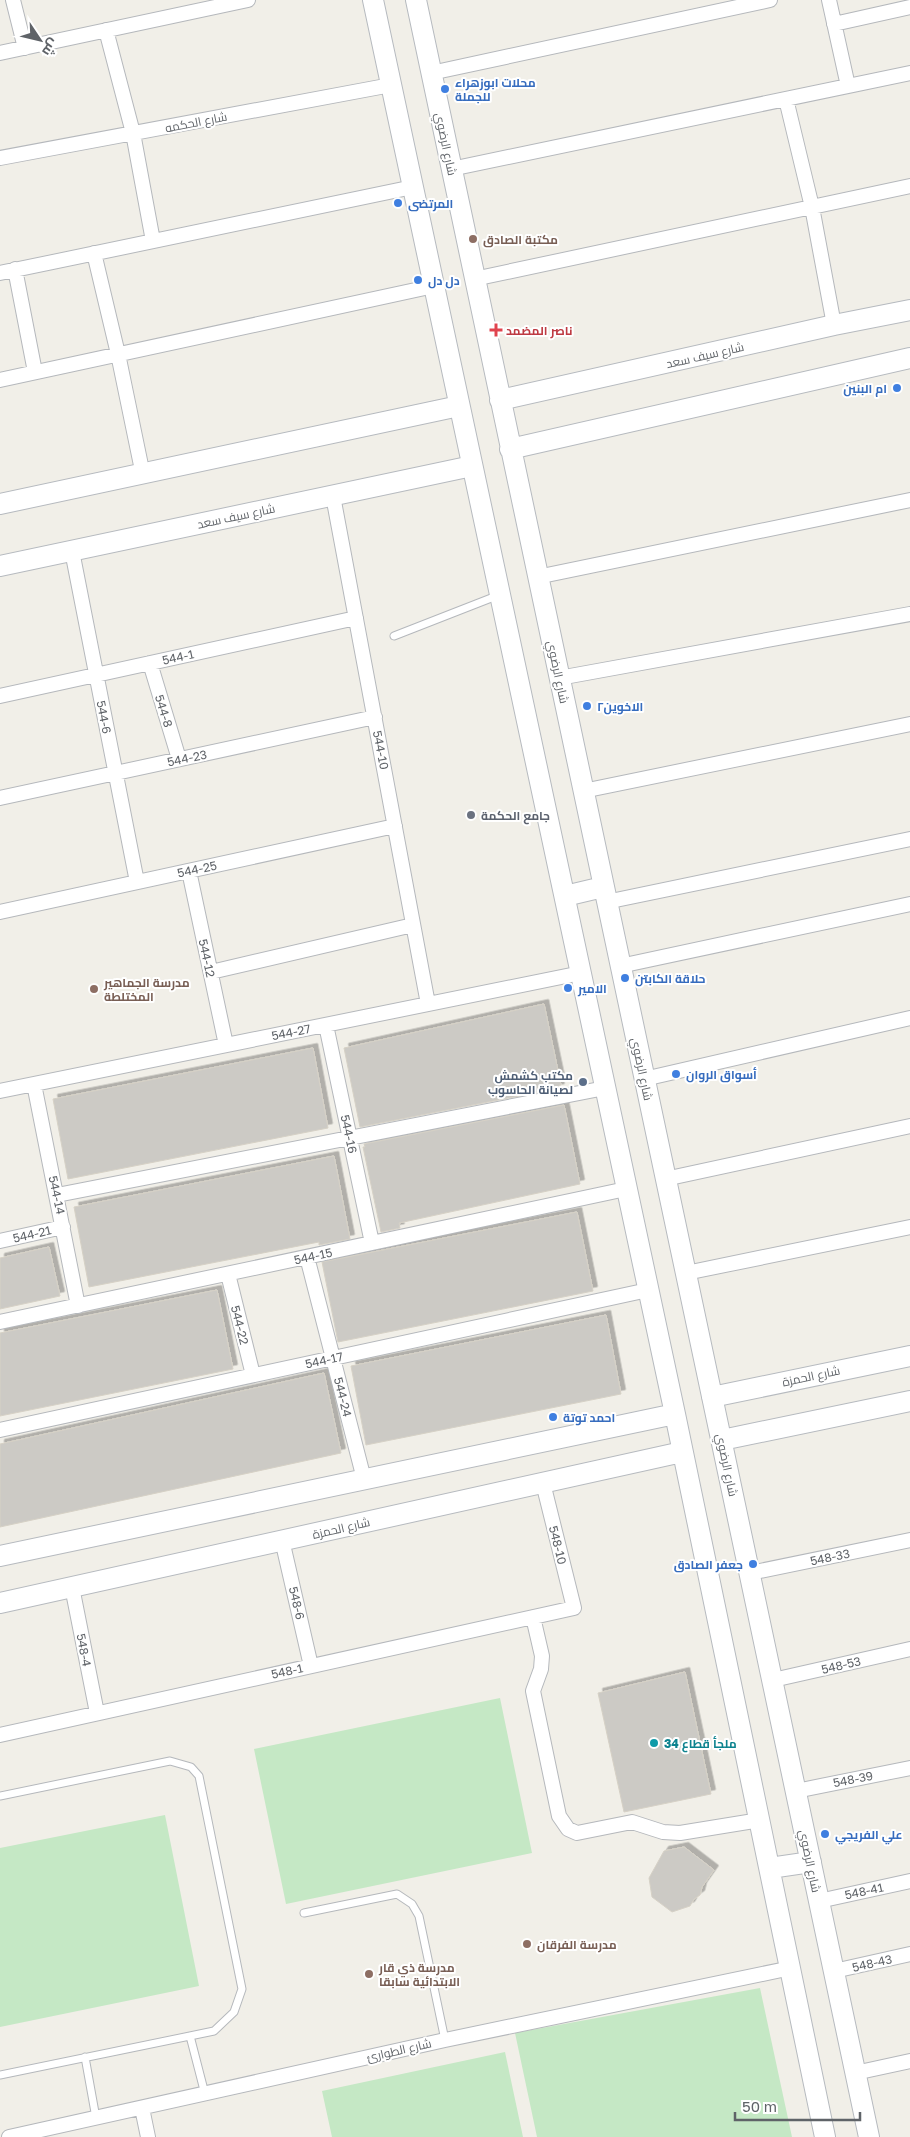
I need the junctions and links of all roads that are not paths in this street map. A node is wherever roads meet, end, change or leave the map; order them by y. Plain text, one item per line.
1 (12, 0) edge
2 (248, 0) edge
3 (373, 0) edge
4 (416, 0) edge
5 (770, 0) edge
6 (829, 0) edge
7 (222, 3) edge
8 (910, 7) edge
9 (834, 24) junction
10 (106, 30) junction
11 (25, 48) junction
12 (0, 53) edge
13 (431, 73) junction
14 (910, 73) edge
15 (391, 85) junction
16 (848, 86) junction
17 (786, 99) junction
18 (133, 134) junction
19 (0, 158) edge
20 (451, 169) junction
21 (910, 186) edge
22 (412, 187) junction
23 (812, 207) junction
24 (153, 241) junction
25 (94, 253) junction
26 (15, 270) junction
27 (0, 272) edge
28 (474, 279) junction
29 (434, 286) junction
30 (910, 310) edge
31 (834, 325) junction
32 (118, 354) junction
33 (910, 358) edge
34 (35, 372) junction
35 (0, 380) edge
36 (500, 400) junction
37 (459, 406) junction
38 (510, 449) junction
39 (472, 466) junction
40 (143, 475) junction
41 (333, 496) junction
42 (910, 500) edge
43 (0, 504) edge
44 (72, 551) junction
45 (0, 566) edge
46 (538, 577) junction
47 (500, 595) junction
48 (910, 614) edge
49 (356, 618) junction
50 (394, 636) dead end
51 (150, 663) junction
52 (96, 675) junction
53 (559, 678) junction
54 (0, 696) edge
55 (375, 717) junction
56 (910, 724) edge
57 (179, 759) junction
58 (115, 773) junction
59 (583, 791) junction
60 (0, 798) edge
61 (395, 826) junction
62 (910, 839) edge
63 (189, 871) junction
64 (136, 882) junction
65 (605, 894) junction
66 (565, 896) junction
67 (910, 904) edge
68 (0, 912) edge
69 (413, 925) junction
70 (620, 966) junction
71 (210, 972) junction
72 (581, 972) junction
73 (428, 1004) junction
74 (910, 1018) edge
75 (326, 1025) junction
76 (226, 1045) junction
77 (644, 1079) junction
78 (34, 1084) junction
79 (605, 1088) junction
80 (0, 1091) edge
81 (910, 1126) edge
82 (350, 1138) junction
83 (666, 1178) junction
84 (626, 1189) junction
85 (57, 1195) junction
86 (64, 1227) junction
87 (910, 1227) edge
88 (0, 1241) edge
89 (372, 1243) junction
90 (307, 1257) junction
91 (686, 1273) junction
92 (228, 1274) junction
93 (648, 1290) junction
94 (78, 1306) junction
95 (0, 1322) edge
96 (910, 1356) edge
97 (333, 1358) junction
98 (253, 1375) junction
99 (712, 1397) junction
100 (910, 1401) edge
101 (675, 1414) junction
102 (0, 1430) edge
103 (722, 1440) junction
104 (682, 1452) junction
105 (364, 1479) junction
106 (542, 1483) junction
107 (282, 1540) junction
108 (910, 1540) edge
109 (0, 1556) edge
110 (750, 1573) junction
111 (72, 1587) junction
112 (0, 1603) edge
113 (574, 1608) joint
114 (533, 1617) junction
115 (910, 1649) edge
116 (311, 1666) junction
117 (773, 1680) junction
118 (97, 1713) junction
119 (0, 1735) edge
120 (910, 1768) edge
121 (796, 1791) junction
122 (0, 1796) edge
123 (760, 1820) junction
124 (810, 1862) junction
125 (770, 1868) junction
126 (910, 1881) edge
127 (819, 1901) junction
128 (304, 1913) dead end
129 (910, 1954) edge
130 (791, 1968) junction
131 (834, 1971) junction
132 (190, 2036) junction
133 (445, 2040) junction
134 (85, 2057) junction
135 (910, 2061) edge
136 (855, 2073) junction
137 (0, 2075) edge
138 (206, 2095) junction
139 (142, 2108) junction
140 (96, 2118) junction
141 (9, 2137) edge
142 (148, 2137) edge
143 (825, 2137) edge
144 (868, 2137) edge

1 - 11 street
2 - 7 street
3 - 15 street
4 - 13 street, شارع الرضوي
5 - 13 street
6 - 9 street
7 - 10 street
8 - 9 street
9 - 16 street
10 - 11 street
10 - 18 street
11 - 12 street
13 - 20 street, شارع الرضوي
14 - 16 street
15 - 18 street, شارع الحكمه
15 - 22 street
16 - 17 street
17 - 20 street
17 - 23 street
18 - 19 street, شارع الحكمه
18 - 24 street
20 - 28 street, شارع الرضوي
21 - 23 street
22 - 24 street
22 - 29 street
23 - 28 street
23 - 31 street
24 - 25 street
25 - 26 street
25 - 32 street
26 - 27 street
26 - 34 street
28 - 36 street, شارع الرضوي
29 - 32 street
29 - 37 street
30 - 31 street, شارع سيف سعد
31 - 36 street, شارع سيف سعد
32 - 34 street
32 - 40 street
33 - 38 street
34 - 35 street
36 - 38 street, شارع الرضوي
37 - 39 street
37 - 40 street
38 - 46 street, شارع الرضوي
39 - 41 street, شارع سيف سعد
39 - 47 street
40 - 43 street
41 - 44 street, شارع سيف سعد
41 - 49 street, 544-10
42 - 46 street
44 - 45 street, شارع سيف سعد
44 - 52 street, 544-6
46 - 53 street, شارع الرضوي
47 - 50 lane
47 - 66 street
48 - 53 street
49 - 51 street, 544-1
49 - 55 street, 544-10
51 - 52 street, 544-1
51 - 57 street, 544-8
52 - 54 street, 544-1
52 - 58 street, 544-6
53 - 59 street, شارع الرضوي
55 - 57 street, 544-23
55 - 61 street, 544-10
56 - 59 street
57 - 58 street, 544-23
58 - 60 street, 544-23
58 - 64 street, 544-6
59 - 65 street, شارع الرضوي
61 - 63 street, 544-25
61 - 69 street, 544-10
62 - 65 street
63 - 64 street, 544-25
63 - 71 street, 544-12
64 - 68 street, 544-25
65 - 66 street
65 - 70 street, شارع الرضوي
66 - 72 street
67 - 70 street
69 - 71 street
69 - 73 street, 544-10
70 - 77 street, شارع الرضوي
71 - 76 street, 544-12
72 - 73 street, 544-27
72 - 79 street
73 - 75 street, 544-27
74 - 77 street
75 - 76 street, 544-27
75 - 82 street, 544-16
76 - 78 street, 544-27
77 - 83 street, شارع الرضوي
78 - 80 street, 544-27
78 - 85 street, 544-14
79 - 82 street
79 - 84 street
81 - 83 street
82 - 85 street
82 - 89 street, 544-16
83 - 91 street, شارع الرضوي
84 - 89 street, 544-15
84 - 93 street
85 - 86 street, 544-14
86 - 88 street, 544-21
86 - 94 street, 544-14
87 - 91 street
89 - 90 street, 544-15
90 - 92 street, 544-15
90 - 97 street, 544-24
91 - 99 street, شارع الرضوي
92 - 94 street, 544-15
92 - 98 street, 544-22
93 - 97 street, 544-17
93 - 101 street
94 - 95 street, 544-15
96 - 99 street, شارع الحمزة
97 - 98 street, 544-17
97 - 105 street, 544-24
98 - 102 street, 544-17
99 - 103 street, شارع الرضوي
100 - 103 street
101 - 104 street
101 - 105 street
103 - 110 street, شارع الرضوي
104 - 106 street, شارع الحمزة
104 - 123 street
105 - 109 street
106 - 107 street, شارع الحمزة
106 - 113 street, 548-10
107 - 111 street, شارع الحمزة
107 - 116 street, 548-6
108 - 110 street, 548-33
110 - 117 street, شارع الرضوي
111 - 112 street, شارع الحمزة
111 - 118 street, 548-4
113 - 114 street, 548-1
114 - 116 street, 548-1
114 - 123 street
115 - 117 street, 548-53
116 - 118 street, 548-1
117 - 121 street, شارع الرضوي
118 - 119 street, 548-1
120 - 121 street, 548-39
121 - 124 street, شارع الرضوي
122 - 132 lane
123 - 125 street
124 - 125 street
124 - 127 street, شارع الرضوي
125 - 130 street
126 - 127 street, 548-41
127 - 131 street, شارع الرضوي
128 - 133 lane
129 - 131 street, 548-43
130 - 133 street, شارع الطوارئ
130 - 143 street
131 - 136 street, شارع الرضوي
132 - 134 lane
132 - 138 lane
133 - 138 street, شارع الطوارئ
134 - 137 lane
134 - 140 lane
135 - 136 street
136 - 144 street, شارع الرضوي
138 - 139 street, شارع الطوارئ
139 - 140 street, شارع الطوارئ
139 - 142 street
140 - 141 street, شارع الطوارئ

